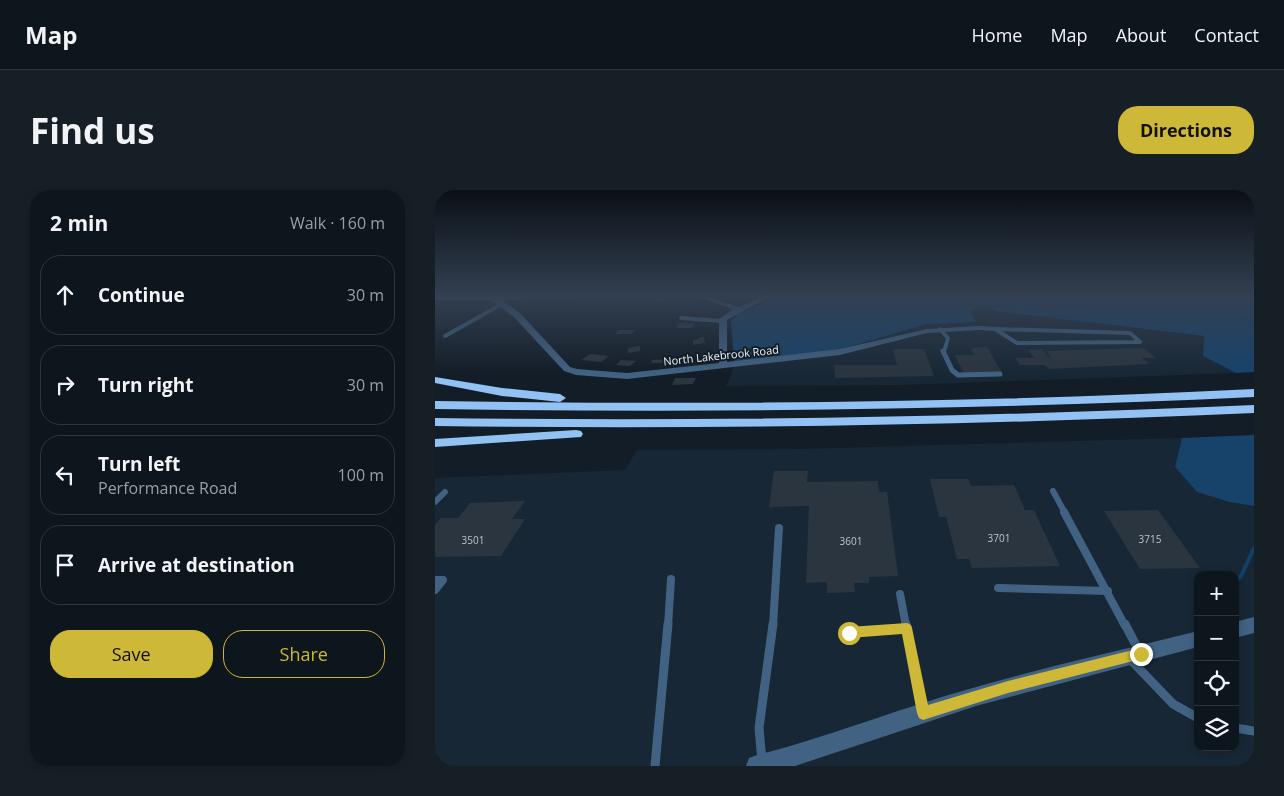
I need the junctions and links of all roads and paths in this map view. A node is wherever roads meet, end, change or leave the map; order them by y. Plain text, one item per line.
1 (722, 321) edge
2 (467, 322) edge
3 (524, 322) edge
4 (979, 328) joint
5 (994, 328) junction
6 (940, 329) junction
7 (445, 336) dead end
8 (723, 366) junction
9 (1000, 374) dead end
10 (435, 380) edge
11 (1254, 393) edge
12 (435, 405) edge
13 (719, 407) junction
14 (1254, 409) edge
15 (435, 422) edge
16 (887, 422) junction
17 (435, 443) edge
18 (1053, 491) dead end
19 (445, 492) dead end
20 (435, 502) edge
21 (779, 528) dead end
22 (671, 579) dead end
23 (435, 580) edge
24 (998, 588) dead end
25 (435, 590) edge
26 (1108, 591) junction
27 (900, 594) dead end
28 (1254, 625) edge
29 (907, 628) junction
30 (1239, 629) edge
31 (849, 633) dead end
32 (1194, 640) edge
33 (1135, 655) junction
34 (923, 713) junction
35 (1194, 716) edge
36 (1239, 729) edge
37 (1254, 731) edge
38 (760, 765) edge
39 (655, 766) edge

1 - 8 street
2 - 7 lane
3 - 8 street, North Lakebrook Road
4 - 5 lane
4 - 6 street, North Lakebrook Road
5 - 5 lane
6 - 8 street, North Lakebrook Road
6 - 9 lane
10 - 13 highway
11 - 13 highway
12 - 13 highway
14 - 16 highway
15 - 16 highway
16 - 17 highway
18 - 26 lane
19 - 20 lane
21 - 38 lane
22 - 39 lane
23 - 25 lane
24 - 26 lane
26 - 33 lane
27 - 29 lane
28 - 30 street
29 - 31 lane
29 - 34 lane
32 - 33 street
33 - 34 street
33 - 35 lane
34 - 38 street
36 - 37 lane

